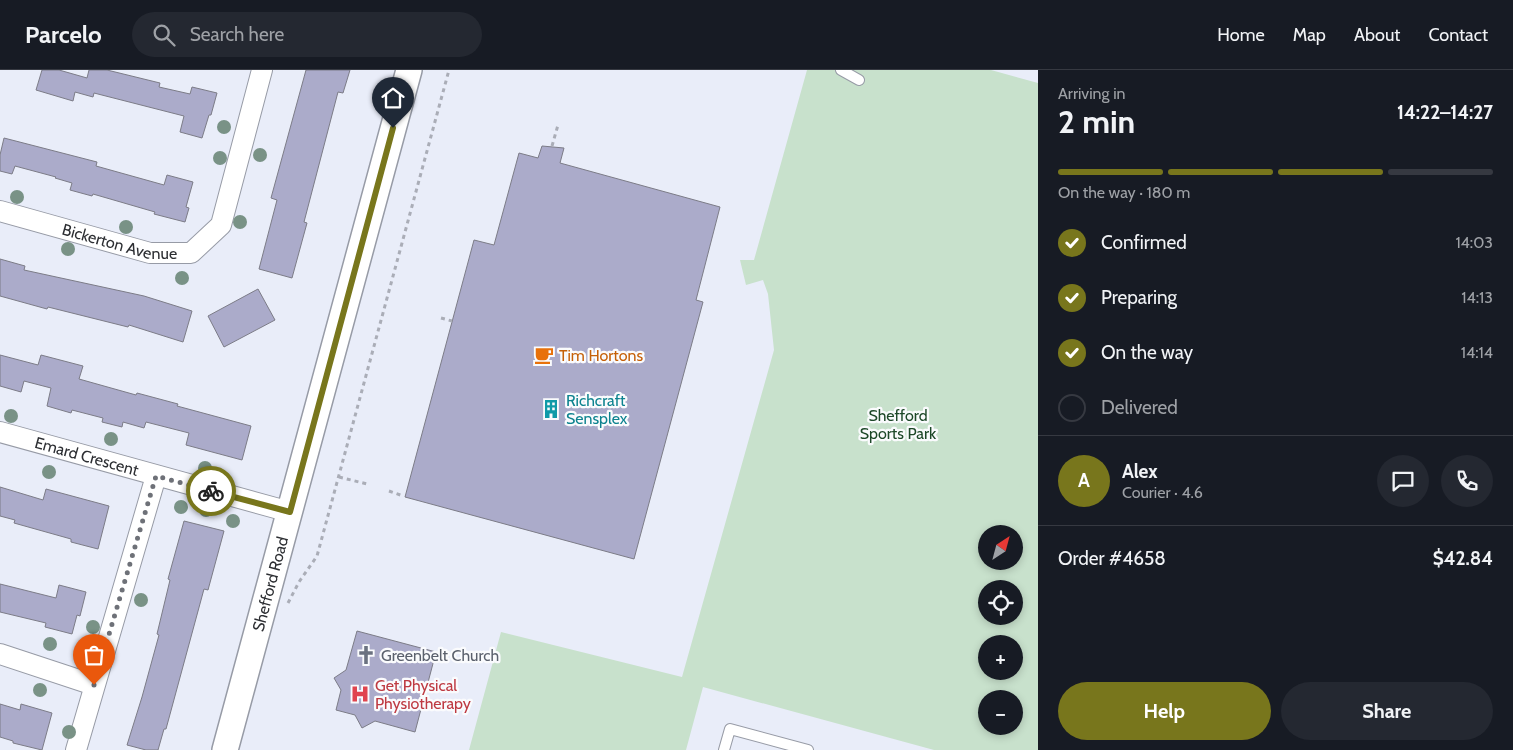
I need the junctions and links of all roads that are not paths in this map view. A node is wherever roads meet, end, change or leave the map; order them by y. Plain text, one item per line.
1 (262, 70) edge
2 (409, 70) edge
3 (841, 70) edge
4 (859, 80) dead end
5 (0, 211) edge
6 (0, 432) edge
7 (156, 476) junction
8 (290, 512) junction
9 (0, 654) edge
10 (94, 685) junction
11 (76, 750) edge
12 (225, 750) edge
13 (724, 750) edge
14 (808, 750) edge

1 - 5 street, Bickerton Avenue
2 - 8 street, Shefford Road
3 - 4 lane
6 - 7 street, Emard Crescent
7 - 8 street, Emard Crescent
7 - 10 street
8 - 12 street, Shefford Road
9 - 10 street
10 - 11 street
13 - 14 lane

